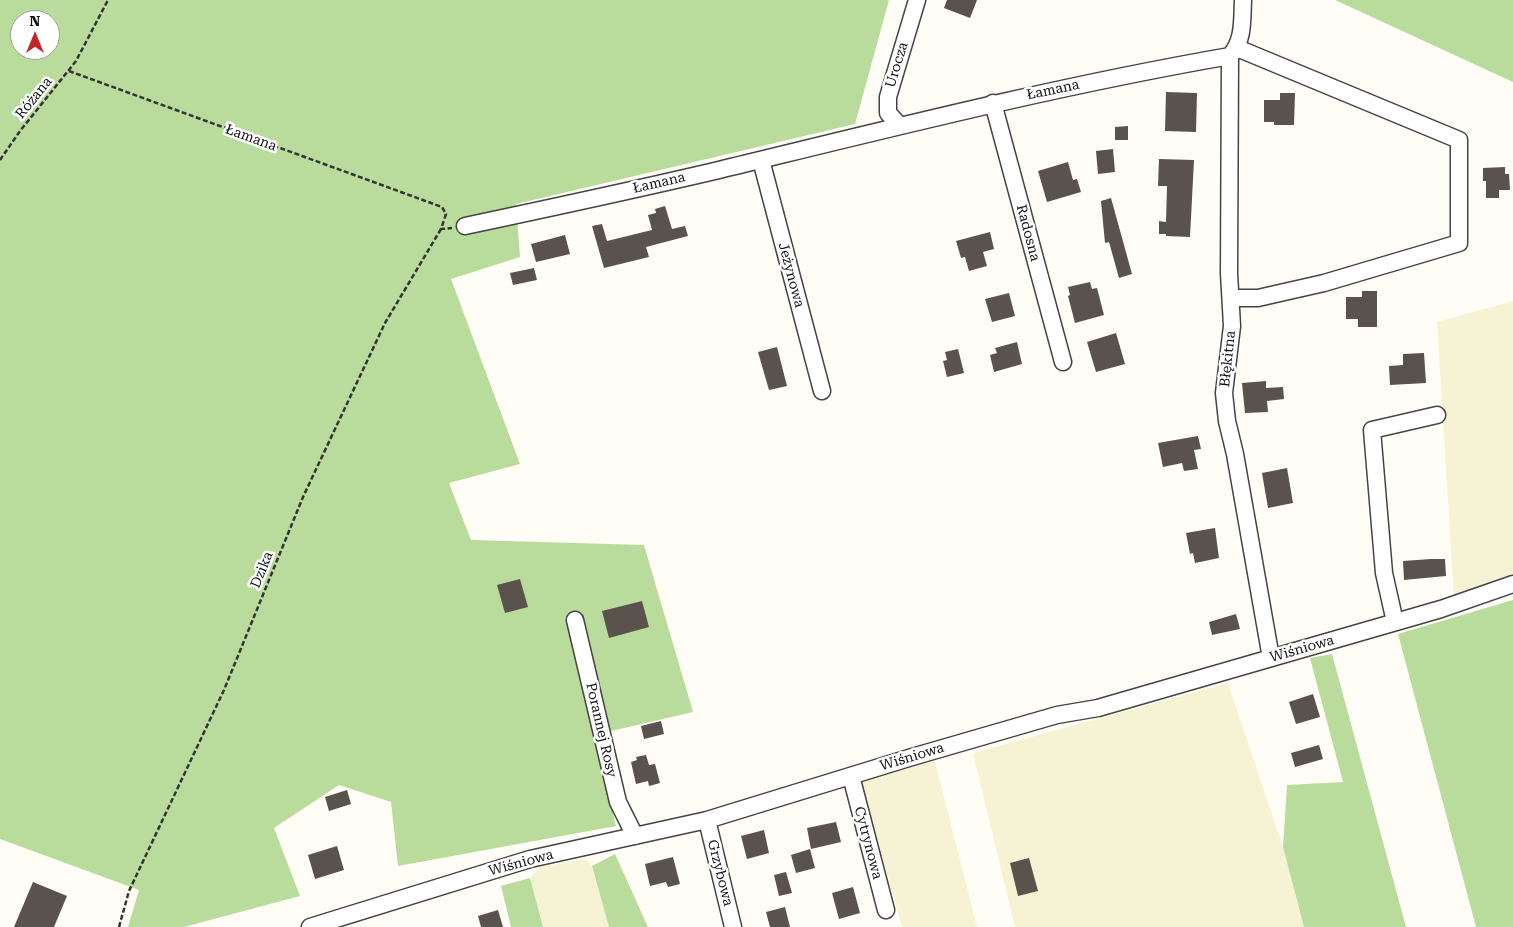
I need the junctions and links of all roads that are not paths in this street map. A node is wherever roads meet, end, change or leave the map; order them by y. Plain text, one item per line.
1 (917, 0) edge
2 (1242, 0) edge
3 (1233, 52) junction
4 (993, 103) junction
5 (900, 126) junction
6 (761, 160) junction
7 (465, 226) road end
8 (1232, 298) junction
9 (1064, 362) dead end
10 (822, 391) dead end
11 (1437, 415) dead end
12 (1513, 584) edge
13 (575, 620) dead end
14 (1395, 622) junction
15 (1271, 658) junction
16 (851, 776) junction
17 (707, 820) junction
18 (635, 836) junction
19 (886, 910) dead end
20 (310, 927) edge
21 (733, 927) edge

1 - 5 street, Urocza
2 - 3 street
3 - 4 street, Łamana
3 - 8 street, Błękitna
3 - 8 street
4 - 5 street, Łamana
4 - 9 street, Radosna
5 - 6 street, Łamana
6 - 7 street, Łamana
6 - 10 street, Jeżynowa
8 - 15 street, Błękitna
11 - 14 street
12 - 14 street, Wiśniowa
13 - 18 street, Porannej Rosy
14 - 15 street, Wiśniowa
15 - 16 street, Wiśniowa
16 - 17 street, Wiśniowa
16 - 19 street, Cytrynowa
17 - 18 street, Wiśniowa
17 - 21 street, Grzybowa
18 - 20 street, Wiśniowa

